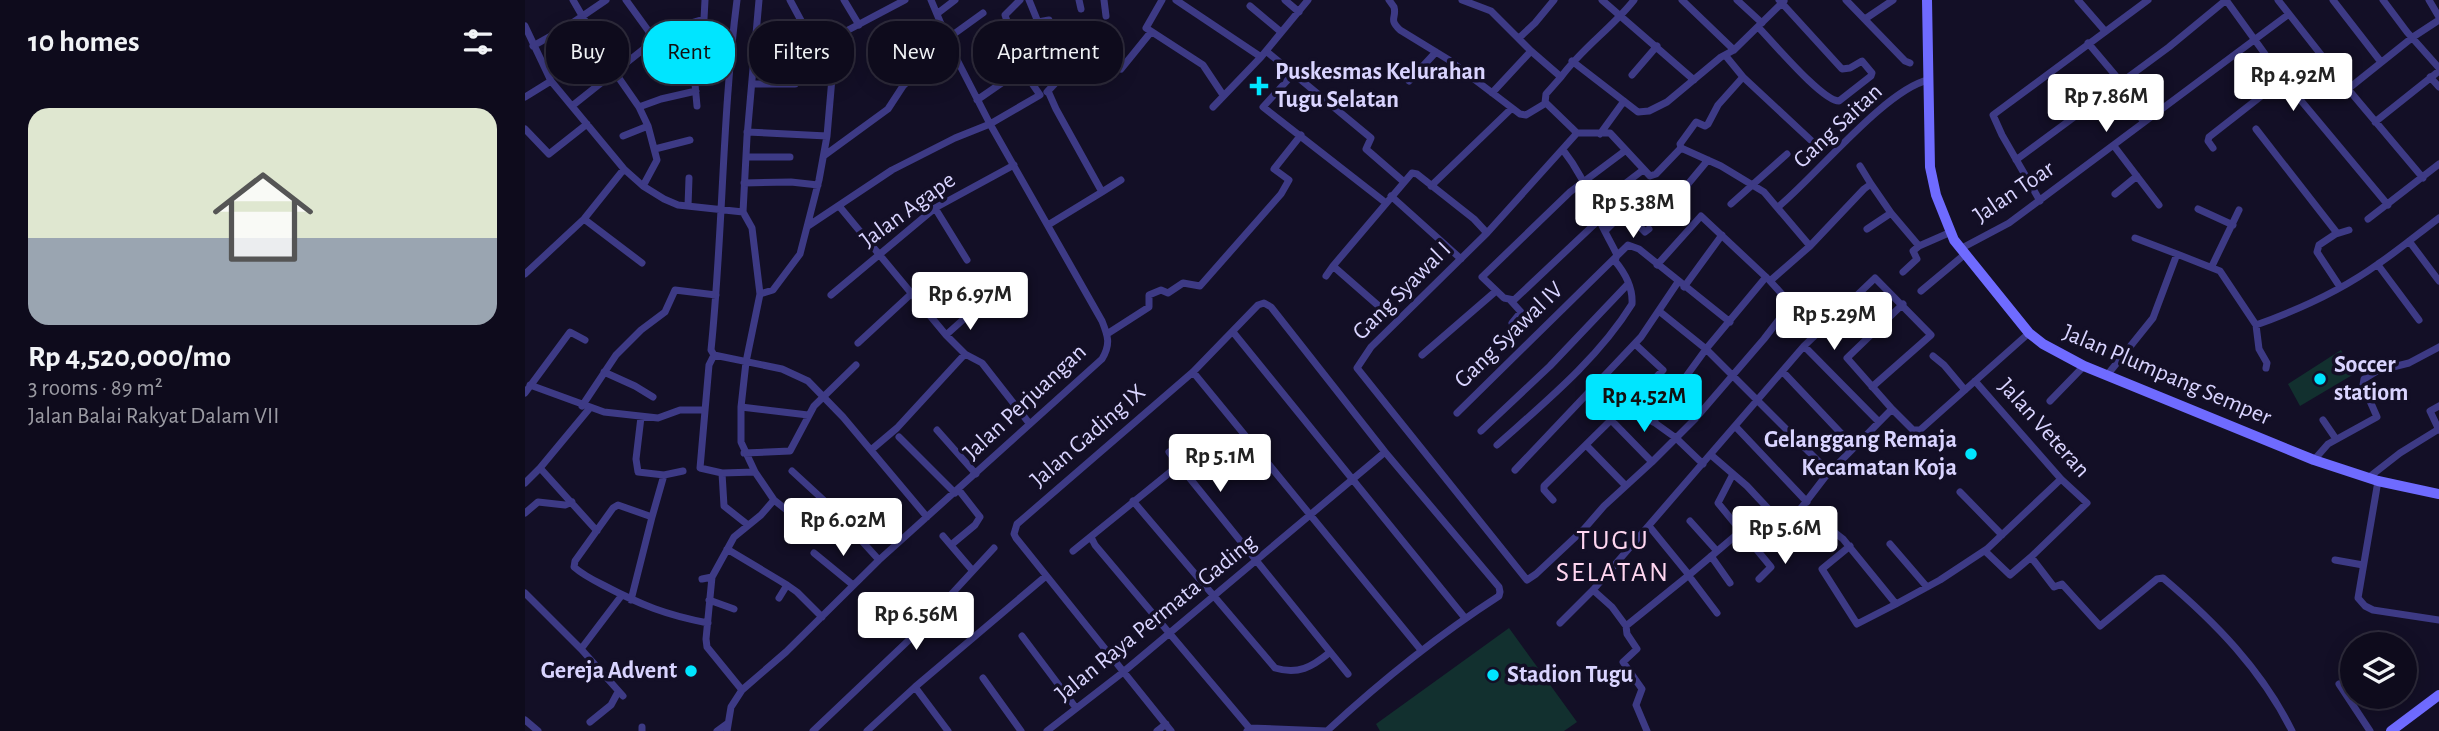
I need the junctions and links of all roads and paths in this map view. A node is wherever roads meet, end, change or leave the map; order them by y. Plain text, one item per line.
1 (573, 0) edge
2 (606, 0) edge
3 (626, 0) edge
4 (705, 0) edge
5 (737, 0) edge
6 (759, 0) edge
7 (790, 0) edge
8 (844, 0) edge
9 (905, 0) edge
10 (931, 0) edge
11 (955, 0) edge
12 (1020, 0) edge
13 (1028, 0) edge
14 (1079, 0) edge
15 (1104, 0) edge
16 (1162, 0) edge
17 (1176, 0) edge
18 (1285, 0) edge
19 (1308, 0) edge
20 (1389, 0) edge
21 (1462, 0) edge
22 (1554, 0) edge
23 (1602, 0) edge
24 (1634, 0) edge
25 (1682, 0) edge
26 (1737, 0) edge
27 (1846, 0) edge
28 (1893, 0) edge
29 (1927, 0) edge
30 (2078, 0) edge
31 (2148, 0) edge
32 (2226, 0) edge
33 (2278, 0) edge
34 (2333, 0) edge
35 (2383, 0) edge
36 (2429, 0) edge
37 (1782, 1) edge
38 (1250, 6) dead end
39 (1081, 9) dead end
40 (1299, 12) junction
41 (937, 13) junction
42 (983, 13) dead end
43 (2289, 14) junction
44 (583, 16) junction
45 (1105, 16) dead end
46 (1621, 16) junction
47 (2439, 18) edge
48 (1865, 19) junction
49 (1049, 20) dead end
50 (586, 21) edge
51 (697, 21) edge
52 (735, 21) edge
53 (802, 21) edge
54 (940, 21) edge
55 (1007, 21) edge
56 (643, 23) edge
57 (859, 25) junction
58 (1760, 25) junction
59 (525, 26) edge
60 (854, 28) edge
61 (959, 30) edge
62 (2105, 31) junction
63 (1151, 32) junction
64 (1281, 32) junction
65 (2413, 37) junction
66 (1519, 38) junction
67 (2254, 41) junction
68 (2088, 43) junction
69 (533, 46) junction
70 (1657, 46) junction
71 (643, 49) edge
72 (1734, 50) junction
73 (1531, 51) junction
74 (1436, 52) junction
75 (1263, 54) junction
76 (1725, 55) junction
77 (629, 60) edge
78 (1572, 61) junction
79 (2381, 62) junction
80 (1910, 63) dead end
81 (959, 64) edge
82 (1123, 67) edge
83 (2439, 70) edge
84 (546, 71) edge
85 (1294, 74) junction
86 (1632, 75) dead end
87 (1561, 77) junction
88 (1743, 77) junction
89 (2430, 77) junction
90 (1928, 79) junction
91 (2283, 79) junction
92 (1694, 80) junction
93 (1409, 81) dead end
94 (546, 84) edge
95 (554, 84) edge
96 (598, 84) edge
97 (623, 84) edge
98 (695, 84) edge
99 (729, 84) edge
100 (795, 84) dead end
101 (831, 84) edge
102 (905, 84) edge
103 (1000, 84) edge
104 (1036, 84) edge
105 (1054, 84) edge
106 (2118, 84) junction
107 (752, 85) junction
108 (2439, 88) edge
109 (2348, 89) junction
110 (695, 91) junction
111 (1044, 93) junction
112 (1492, 93) junction
113 (1223, 95) junction
114 (525, 97) edge
115 (977, 100) junction
116 (1624, 101) junction
117 (1545, 103) junction
118 (572, 106) junction
119 (697, 106) dead end
120 (639, 107) junction
121 (1213, 107) dead end
122 (1512, 108) junction
123 (2375, 121) junction
124 (2144, 122) junction
125 (587, 124) junction
126 (990, 124) junction
127 (648, 126) junction
128 (525, 129) edge
129 (2256, 129) dead end
130 (747, 132) junction
131 (1577, 134) junction
132 (1301, 135) junction
133 (1600, 135) junction
134 (623, 136) dead end
135 (827, 136) junction
136 (690, 140) dead end
137 (1816, 145) dead end
138 (2114, 146) junction
139 (1681, 148) junction
140 (2213, 148) dead end
141 (655, 149) junction
142 (1563, 150) junction
143 (1626, 150) junction
144 (1787, 154) dead end
145 (825, 155) junction
146 (790, 157) dead end
147 (745, 158) junction
148 (1708, 160) junction
149 (2016, 160) junction
150 (2439, 164) edge
151 (1014, 165) junction
152 (1860, 166) dead end
153 (624, 169) junction
154 (1643, 170) junction
155 (2137, 177) junction
156 (689, 178) dead end
157 (2423, 178) junction
158 (1121, 180) dead end
159 (1584, 181) junction
160 (1404, 182) junction
161 (744, 183) junction
162 (1871, 184) junction
163 (818, 185) junction
164 (643, 186) junction
165 (1431, 186) junction
166 (1755, 186) junction
167 (1102, 192) junction
168 (2115, 194) dead end
169 (1678, 196) dead end
170 (1388, 200) junction
171 (2040, 201) junction
172 (1731, 204) dead end
173 (2159, 205) dead end
174 (2388, 205) junction
175 (688, 206) junction
176 (839, 206) junction
177 (1778, 207) junction
178 (935, 208) junction
179 (2198, 209) dead end
180 (720, 210) junction
181 (2239, 210) dead end
182 (743, 212) junction
183 (1625, 212) junction
184 (1891, 213) junction
185 (2439, 218) edge
186 (584, 219) junction
187 (1600, 219) junction
188 (2368, 219) dead end
189 (1048, 225) junction
190 (2233, 225) junction
191 (808, 226) junction
192 (1649, 229) dead end
193 (1867, 229) dead end
194 (1606, 230) junction
195 (2349, 230) dead end
196 (1951, 232) junction
197 (1487, 233) junction
198 (2336, 234) junction
199 (1722, 235) junction
200 (2135, 238) dead end
201 (2409, 241) junction
202 (1810, 246) junction
203 (1919, 246) junction
204 (1962, 252) junction
205 (878, 254) junction
206 (2177, 254) junction
207 (1617, 255) junction
208 (1461, 258) junction
209 (967, 260) dead end
210 (642, 263) dead end
211 (2439, 264) edge
212 (1657, 265) junction
213 (2378, 265) junction
214 (1333, 266) junction
215 (2212, 266) junction
216 (2431, 270) junction
217 (1903, 272) dead end
218 (525, 274) edge
219 (1326, 276) dead end
220 (1768, 279) junction
221 (2439, 281) edge
222 (1628, 284) junction
223 (1681, 285) junction
224 (2340, 287) junction
225 (1496, 291) junction
226 (1921, 291) dead end
227 (911, 293) junction
228 (760, 294) junction
229 (716, 295) junction
230 (831, 295) dead end
231 (1509, 301) junction
232 (1903, 304) junction
233 (975, 308) dead end
234 (1381, 308) dead end
235 (1659, 311) junction
236 (2419, 320) dead end
237 (1730, 321) junction
238 (1512, 323) dead end
239 (2256, 325) junction
240 (1233, 332) junction
241 (2029, 333) junction
242 (1107, 334) junction
243 (946, 335) junction
244 (585, 340) dead end
245 (857, 343) dead end
246 (1635, 344) junction
247 (1804, 346) junction
248 (2439, 347) edge
249 (1706, 349) junction
250 (965, 354) junction
251 (714, 355) junction
252 (1422, 355) dead end
253 (1933, 356) dead end
254 (746, 362) junction
255 (856, 365) dead end
256 (2084, 366) junction
257 (2266, 368) dead end
258 (604, 372) junction
259 (1193, 372) junction
260 (1783, 372) junction
261 (2108, 374) junction
262 (1733, 375) junction
263 (1975, 381) junction
264 (530, 385) junction
265 (1872, 387) junction
266 (1965, 390) junction
267 (525, 393) edge
268 (653, 397) dead end
269 (824, 397) junction
270 (1758, 400) junction
271 (2050, 401) dead end
272 (1630, 405) junction
273 (2439, 406) edge
274 (586, 407) junction
275 (741, 407) junction
276 (1892, 410) junction
277 (705, 411) junction
278 (1457, 413) dead end
279 (808, 415) junction
280 (641, 417) junction
281 (1611, 420) junction
282 (2323, 420) dead end
283 (1653, 422) junction
284 (1878, 422) junction
285 (1029, 423) junction
286 (1736, 427) junction
287 (937, 430) dead end
288 (1481, 430) dead end
289 (2439, 430) edge
290 (899, 437) dead end
291 (1676, 438) junction
292 (2336, 439) junction
293 (1497, 445) dead end
294 (1587, 446) junction
295 (1854, 447) junction
296 (871, 450) junction
297 (1168, 452) dead end
298 (1384, 452) junction
299 (744, 453) junction
300 (1711, 455) junction
301 (2313, 460) junction
302 (1652, 462) junction
303 (1703, 464) junction
304 (1176, 467) junction
305 (540, 468) junction
306 (1515, 470) dead end
307 (683, 471) dead end
308 (792, 471) dead end
309 (754, 472) junction
310 (1829, 472) junction
311 (722, 473) junction
312 (976, 474) junction
313 (1733, 474) junction
314 (664, 475) junction
315 (2061, 479) junction
316 (1351, 480) junction
317 (2373, 480) junction
318 (525, 483) edge
319 (1625, 485) junction
320 (956, 491) junction
321 (1960, 492) dead end
322 (2439, 494) edge
323 (773, 500) junction
324 (1553, 500) dead end
325 (1133, 501) junction
326 (572, 502) junction
327 (1805, 505) junction
328 (525, 513) edge
329 (1775, 516) dead end
330 (652, 517) junction
331 (927, 517) junction
332 (1310, 517) junction
333 (1690, 521) dead end
334 (748, 525) junction
335 (1649, 526) junction
336 (597, 531) junction
337 (813, 531) dead end
338 (1741, 531) junction
339 (943, 536) dead end
340 (2002, 536) junction
341 (1091, 537) junction
342 (1890, 544) dead end
343 (951, 545) junction
344 (1850, 547) junction
345 (994, 548) dead end
346 (727, 549) junction
347 (1757, 550) junction
348 (1073, 551) dead end
349 (1985, 551) junction
350 (814, 552) dead end
351 (1714, 553) junction
352 (2031, 558) junction
353 (879, 560) junction
354 (2335, 560) dead end
355 (1256, 562) junction
356 (2363, 565) junction
357 (972, 570) junction
358 (1689, 575) junction
359 (1046, 576) junction
360 (712, 577) junction
361 (702, 579) dead end
362 (1759, 579) dead end
363 (1730, 583) dead end
364 (787, 585) junction
365 (853, 585) junction
366 (1927, 587) junction
367 (1593, 590) junction
368 (525, 593) edge
369 (622, 595) junction
370 (1212, 596) junction
371 (779, 598) dead end
372 (631, 600) junction
373 (709, 600) junction
374 (1894, 601) junction
375 (734, 609) dead end
376 (1717, 613) dead end
377 (822, 617) junction
378 (1465, 618) junction
379 (2439, 620) edge
380 (708, 622) junction
381 (1560, 623) dead end
382 (1626, 626) junction
383 (1168, 633) junction
384 (1022, 636) dead end
385 (707, 647) junction
386 (581, 649) junction
387 (698, 650) dead end
388 (1421, 650) junction
389 (1329, 653) junction
390 (1122, 673) junction
391 (1348, 674) dead end
392 (983, 678) dead end
393 (2339, 684) dead end
394 (915, 687) junction
395 (742, 690) junction
396 (2439, 695) edge
397 (1076, 708) junction
398 (525, 720) edge
399 (590, 722) dead end
400 (1165, 724) junction
401 (728, 727) edge
402 (946, 730) edge
403 (1250, 730) edge
404 (538, 731) edge
405 (717, 731) edge
406 (813, 731) edge
407 (867, 731) edge
408 (1021, 731) edge
409 (1047, 731) edge
410 (1157, 731) edge
411 (1171, 731) edge
412 (1328, 731) edge
413 (1647, 731) edge
414 (2292, 731) edge
415 (2370, 731) edge
416 (2391, 731) edge

1 - 44 street
2 - 44 street
3 - 56 street
4 - 51 street
5 - 52 street
6 - 107 street
7 - 53 street
8 - 57 street
9 - 57 street
10 - 41 street, Jalan Perjuangan
11 - 41 street
12 - 55 street
13 - 49 street
14 - 39 street
15 - 45 street
16 - 63 street
17 - 75 street
18 - 40 street
19 - 40 street
20 - 74 street
21 - 66 street
22 - 66 street
23 - 46 street
24 - 46 street
25 - 72 street
26 - 58 street
27 - 48 street
28 - 48 street
29 - 90 main road, Jalan Plumpang Semper
30 - 62 street
31 - 62 street
32 - 67 street
32 - 106 street
33 - 43 street
34 - 79 street
35 - 65 street
36 - 47 street
37 - 58 street
37 - 58 street
38 - 64 street
40 - 64 street
41 - 54 street, Jalan Perjuangan
42 - 61 street
43 - 67 street, Jalan Toar
43 - 109 street
44 - 50 street
44 - 69 street
46 - 70 street
46 - 78 street
47 - 65 street
48 - 80 street
57 - 60 street
58 - 72 street
59 - 69 street
62 - 68 street
63 - 82 street
63 - 113 street
64 - 75 street
65 - 79 street
65 - 83 street
66 - 73 street
67 - 91 street
67 - 124 street, Jalan Toar
68 - 106 street
68 - 149 street
69 - 84 street
70 - 86 street
70 - 92 street
71 - 77 street
72 - 76 street
73 - 87 street
73 - 112 street
74 - 93 street
74 - 112 street
75 - 85 street
75 - 113 street
76 - 88 street
76 - 92 street
78 - 87 street
78 - 116 street
79 - 109 street
81 - 115 street, Jalan Perjuangan
83 - 89 street
85 - 132 street
85 - 160 street
87 - 117 street
88 - 137 street
88 - 139 street
89 - 108 street
89 - 123 street
90 - 177 street, Gang Saitan
90 - 196 main road, Jalan Plumpang Semper
91 - 140 street
91 - 174 street
92 - 116 street
94 - 114 street
95 - 118 street
96 - 118 street
97 - 120 street
98 - 110 street
99 - 180 street
100 - 107 street
101 - 135 street
102 - 145 street
103 - 115 street
104 - 111 street
105 - 111 street
106 - 124 street
106 - 149 street
107 - 130 street
109 - 123 street
110 - 119 street
110 - 120 street
111 - 126 street
111 - 167 street
112 - 122 street
113 - 121 street
115 - 126 street, Jalan Perjuangan
116 - 133 street
117 - 122 street
117 - 131 street
118 - 125 street
120 - 127 street
122 - 165 street
123 - 157 street
124 - 138 street, Jalan Toar
125 - 128 street
125 - 153 street
126 - 151 street, Jalan Perjuangan
126 - 176 street
127 - 134 street
127 - 141 street
129 - 198 street
130 - 135 street
130 - 147 street
131 - 133 street
131 - 142 street, Gang Syawal I
132 - 170 street
132 - 242 street
133 - 143 street
135 - 145 street
136 - 141 street
138 - 155 street
138 - 171 street, Jalan Toar
139 - 148 street
139 - 154 street
141 - 164 street
142 - 159 street
142 - 197 street, Gang Syawal I
143 - 154 street
143 - 159 street
144 - 166 street
145 - 163 street
146 - 147 street
147 - 161 street
148 - 166 street
148 - 169 street
149 - 171 street
150 - 157 street
151 - 178 street, Jalan Agape
151 - 189 street, Jalan Perjuangan
152 - 162 street
153 - 164 street
153 - 186 street
154 - 183 street
155 - 168 street
155 - 173 street
156 - 175 street
157 - 174 street
158 - 167 street
159 - 187 street
159 - 225 street
160 - 165 street
160 - 170 street
161 - 163 street
161 - 182 street
162 - 184 street
162 - 202 street
163 - 191 street
164 - 175 street
165 - 197 street
166 - 172 street
166 - 177 street
167 - 189 street
170 - 208 street
170 - 214 street
171 - 204 street, Jalan Toar
174 - 188 street
175 - 180 street
176 - 191 street
176 - 205 street
177 - 202 street
178 - 205 street, Jalan Agape
178 - 209 street
179 - 190 street
180 - 182 street
180 - 229 street
181 - 190 street
182 - 228 street
183 - 192 street
183 - 194 street
184 - 193 street
184 - 203 street
185 - 201 street
186 - 210 street
186 - 218 street
187 - 194 street
187 - 231 street
189 - 242 street, Jalan Perjuangan
190 - 215 street
191 - 228 street
194 - 207 street
195 - 198 street
196 - 203 street
196 - 204 main road, Jalan Plumpang Semper
197 - 208 street, Gang Syawal I
198 - 224 street
199 - 212 street
199 - 220 street
199 - 223 street
200 - 206 street
201 - 213 street
201 - 216 street
202 - 220 street
203 - 217 street
204 - 226 street, Jalan Toar
204 - 241 main road, Jalan Plumpang Semper
205 - 227 street
205 - 230 street, Jalan Agape
206 - 215 street
206 - 261 street
207 - 212 street
207 - 222 street
207 - 278 street, Gang Syawal IV
208 - 319 street, Gang Syawal I
211 - 216 street
212 - 223 street
213 - 224 street
213 - 236 street
214 - 219 street
214 - 234 street
215 - 239 street
216 - 221 street
220 - 237 street
220 - 262 street
222 - 288 street
222 - 293 street
223 - 235 street
223 - 237 street
224 - 239 street
225 - 231 street
225 - 252 street
227 - 243 street
227 - 245 street
228 - 254 street
229 - 251 street
229 - 258 street
231 - 238 street
232 - 247 street
232 - 265 street
232 - 265 street
233 - 243 street
235 - 246 street
235 - 249 street
237 - 249 street
239 - 257 street
240 - 259 street, Jalan Gading IX
240 - 298 street, Jalan Gading IX
240 - 316 street
241 - 256 main road, Jalan Plumpang Semper
241 - 263 street
242 - 285 street, Jalan Perjuangan
243 - 250 street
244 - 264 street
246 - 272 street
246 - 306 street
247 - 260 street
247 - 284 street
248 - 292 street
249 - 262 street
249 - 283 street
250 - 285 street
250 - 296 street
251 - 254 street
251 - 277 street
253 - 266 street
254 - 269 street
254 - 275 street
255 - 269 street
256 - 261 main road, Jalan Plumpang Semper
256 - 271 street
258 - 268 street
258 - 274 street
259 - 332 street
259 - 359 street, Jalan Gading IX
260 - 270 street
260 - 295 street
261 - 301 main road, Jalan Plumpang Semper
262 - 270 street
262 - 291 street
263 - 266 street
263 - 315 street, Jalan Veteran
264 - 267 street
264 - 274 street
265 - 276 street
266 - 276 street
269 - 279 street
269 - 296 street
270 - 286 street
270 - 310 street
272 - 281 street
272 - 283 street
273 - 289 street
274 - 280 street
274 - 305 street
275 - 279 street
275 - 299 street
276 - 284 street
277 - 280 street
277 - 311 street
279 - 299 street
280 - 314 street
281 - 294 street
281 - 302 street
282 - 292 street
283 - 291 street
284 - 295 street
285 - 312 street, Jalan Perjuangan
286 - 300 street
286 - 327 street
287 - 312 street
289 - 317 street
290 - 320 street
291 - 302 street
291 - 303 street
292 - 301 street
294 - 319 street
294 - 324 street
295 - 310 street
296 - 331 street
297 - 304 street
298 - 316 street, Jalan Raya Permata Gading
298 - 378 street
299 - 309 street
300 - 303 street
300 - 313 street
301 - 317 main road, Jalan Plumpang Semper
302 - 319 street
303 - 335 street
304 - 325 street
304 - 355 street
305 - 318 street
305 - 326 street
307 - 314 street
308 - 353 street
309 - 311 street
309 - 323 street
310 - 327 street
311 - 334 street
312 - 320 street, Jalan Perjuangan
313 - 329 street
313 - 338 street
314 - 330 street
315 - 340 street
315 - 352 street, Jalan Veteran
316 - 332 street, Jalan Raya Permata Gading
316 - 378 street
317 - 322 main road, Jalan Plumpang Semper
317 - 356 street
320 - 331 street, Jalan Perjuangan
320 - 343 street
321 - 340 street
323 - 334 street
323 - 337 street
325 - 341 street
325 - 370 street
326 - 328 street
326 - 336 street
327 - 344 street
327 - 347 street
330 - 336 street
330 - 372 street
331 - 353 street, Jalan Perjuangan
332 - 355 street, Jalan Raya Permata Gading
332 - 388 street
333 - 351 street
334 - 346 street
335 - 358 street
335 - 367 street
336 - 369 street
338 - 347 street
338 - 351 street
339 - 343 street
340 - 349 street
341 - 348 street
341 - 383 street
342 - 366 street
343 - 357 street
344 - 374 street
344 - 374 street
345 - 357 street
346 - 360 street
346 - 364 street
347 - 362 street
349 - 352 street
349 - 366 street
350 - 365 street
351 - 358 street
351 - 363 street
352 - 414 street
353 - 365 street, Jalan Perjuangan
354 - 356 street
355 - 370 street, Jalan Raya Permata Gading
355 - 389 street
356 - 379 street
357 - 406 street
358 - 376 street
358 - 382 street
359 - 390 street
359 - 394 street
360 - 361 street
360 - 373 street
364 - 371 street
364 - 377 street
365 - 377 street, Jalan Perjuangan
366 - 374 street
367 - 381 street
367 - 382 street
368 - 386 street
369 - 372 street
369 - 386 street
370 - 383 street, Jalan Raya Permata Gading
370 - 389 street
372 - 380 street
373 - 375 street
373 - 380 street
377 - 395 street, Jalan Perjuangan
378 - 388 street
380 - 385 street
382 - 413 street
383 - 390 street, Jalan Raya Permata Gading
383 - 403 street
384 - 397 street
385 - 387 street
385 - 395 street
386 - 399 street
388 - 412 street
389 - 391 street
390 - 397 street, Jalan Raya Permata Gading
390 - 400 street
392 - 408 street
393 - 415 street
394 - 402 street
394 - 407 street
395 - 401 street, Jalan Perjuangan
396 - 416 main road
397 - 409 street, Jalan Raya Permata Gading
398 - 404 street
400 - 410 street
400 - 411 street
401 - 405 street
403 - 412 street

